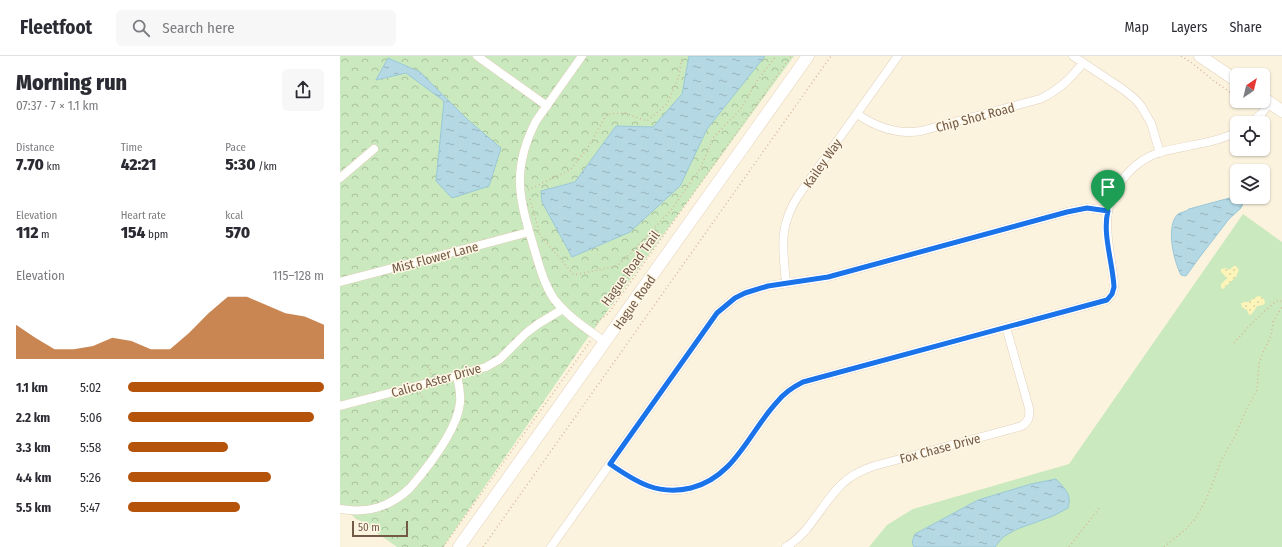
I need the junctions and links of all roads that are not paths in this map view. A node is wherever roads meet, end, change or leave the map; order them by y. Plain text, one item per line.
1 (477, 56) edge
2 (582, 56) edge
3 (808, 56) edge
4 (898, 56) edge
5 (1073, 56) edge
6 (1200, 56) edge
7 (1083, 62) junction
8 (1230, 75) edge
9 (1270, 103) edge
10 (547, 106) junction
11 (1282, 111) edge
12 (857, 114) junction
13 (1230, 135) edge
14 (374, 149) dead end
15 (1160, 152) junction
16 (340, 178) edge
17 (1108, 211) junction
18 (529, 232) junction
19 (340, 282) edge
20 (786, 283) junction
21 (563, 309) junction
22 (1006, 327) junction
23 (605, 342) junction
24 (457, 376) junction
25 (340, 406) edge
26 (610, 464) junction
27 (340, 509) edge
28 (459, 547) edge
29 (551, 547) edge
30 (786, 547) edge

1 - 10 street
2 - 10 street
3 - 23 main road, Hague Road
4 - 12 street, Kailey Way
5 - 7 street
6 - 8 main road
7 - 12 street, Chip Shot Road
7 - 15 street
9 - 11 main road
10 - 18 street
12 - 20 street, Kailey Way
13 - 15 street
14 - 16 street
15 - 17 street
17 - 20 street
17 - 22 street
18 - 19 street, Mist Flower Lane
18 - 21 street
20 - 26 street
21 - 23 street
21 - 24 street, Calico Aster Drive
22 - 26 street
22 - 30 street, Fox Chase Drive
23 - 28 main road, Hague Road
24 - 25 street, Calico Aster Drive
24 - 27 street
26 - 29 street

